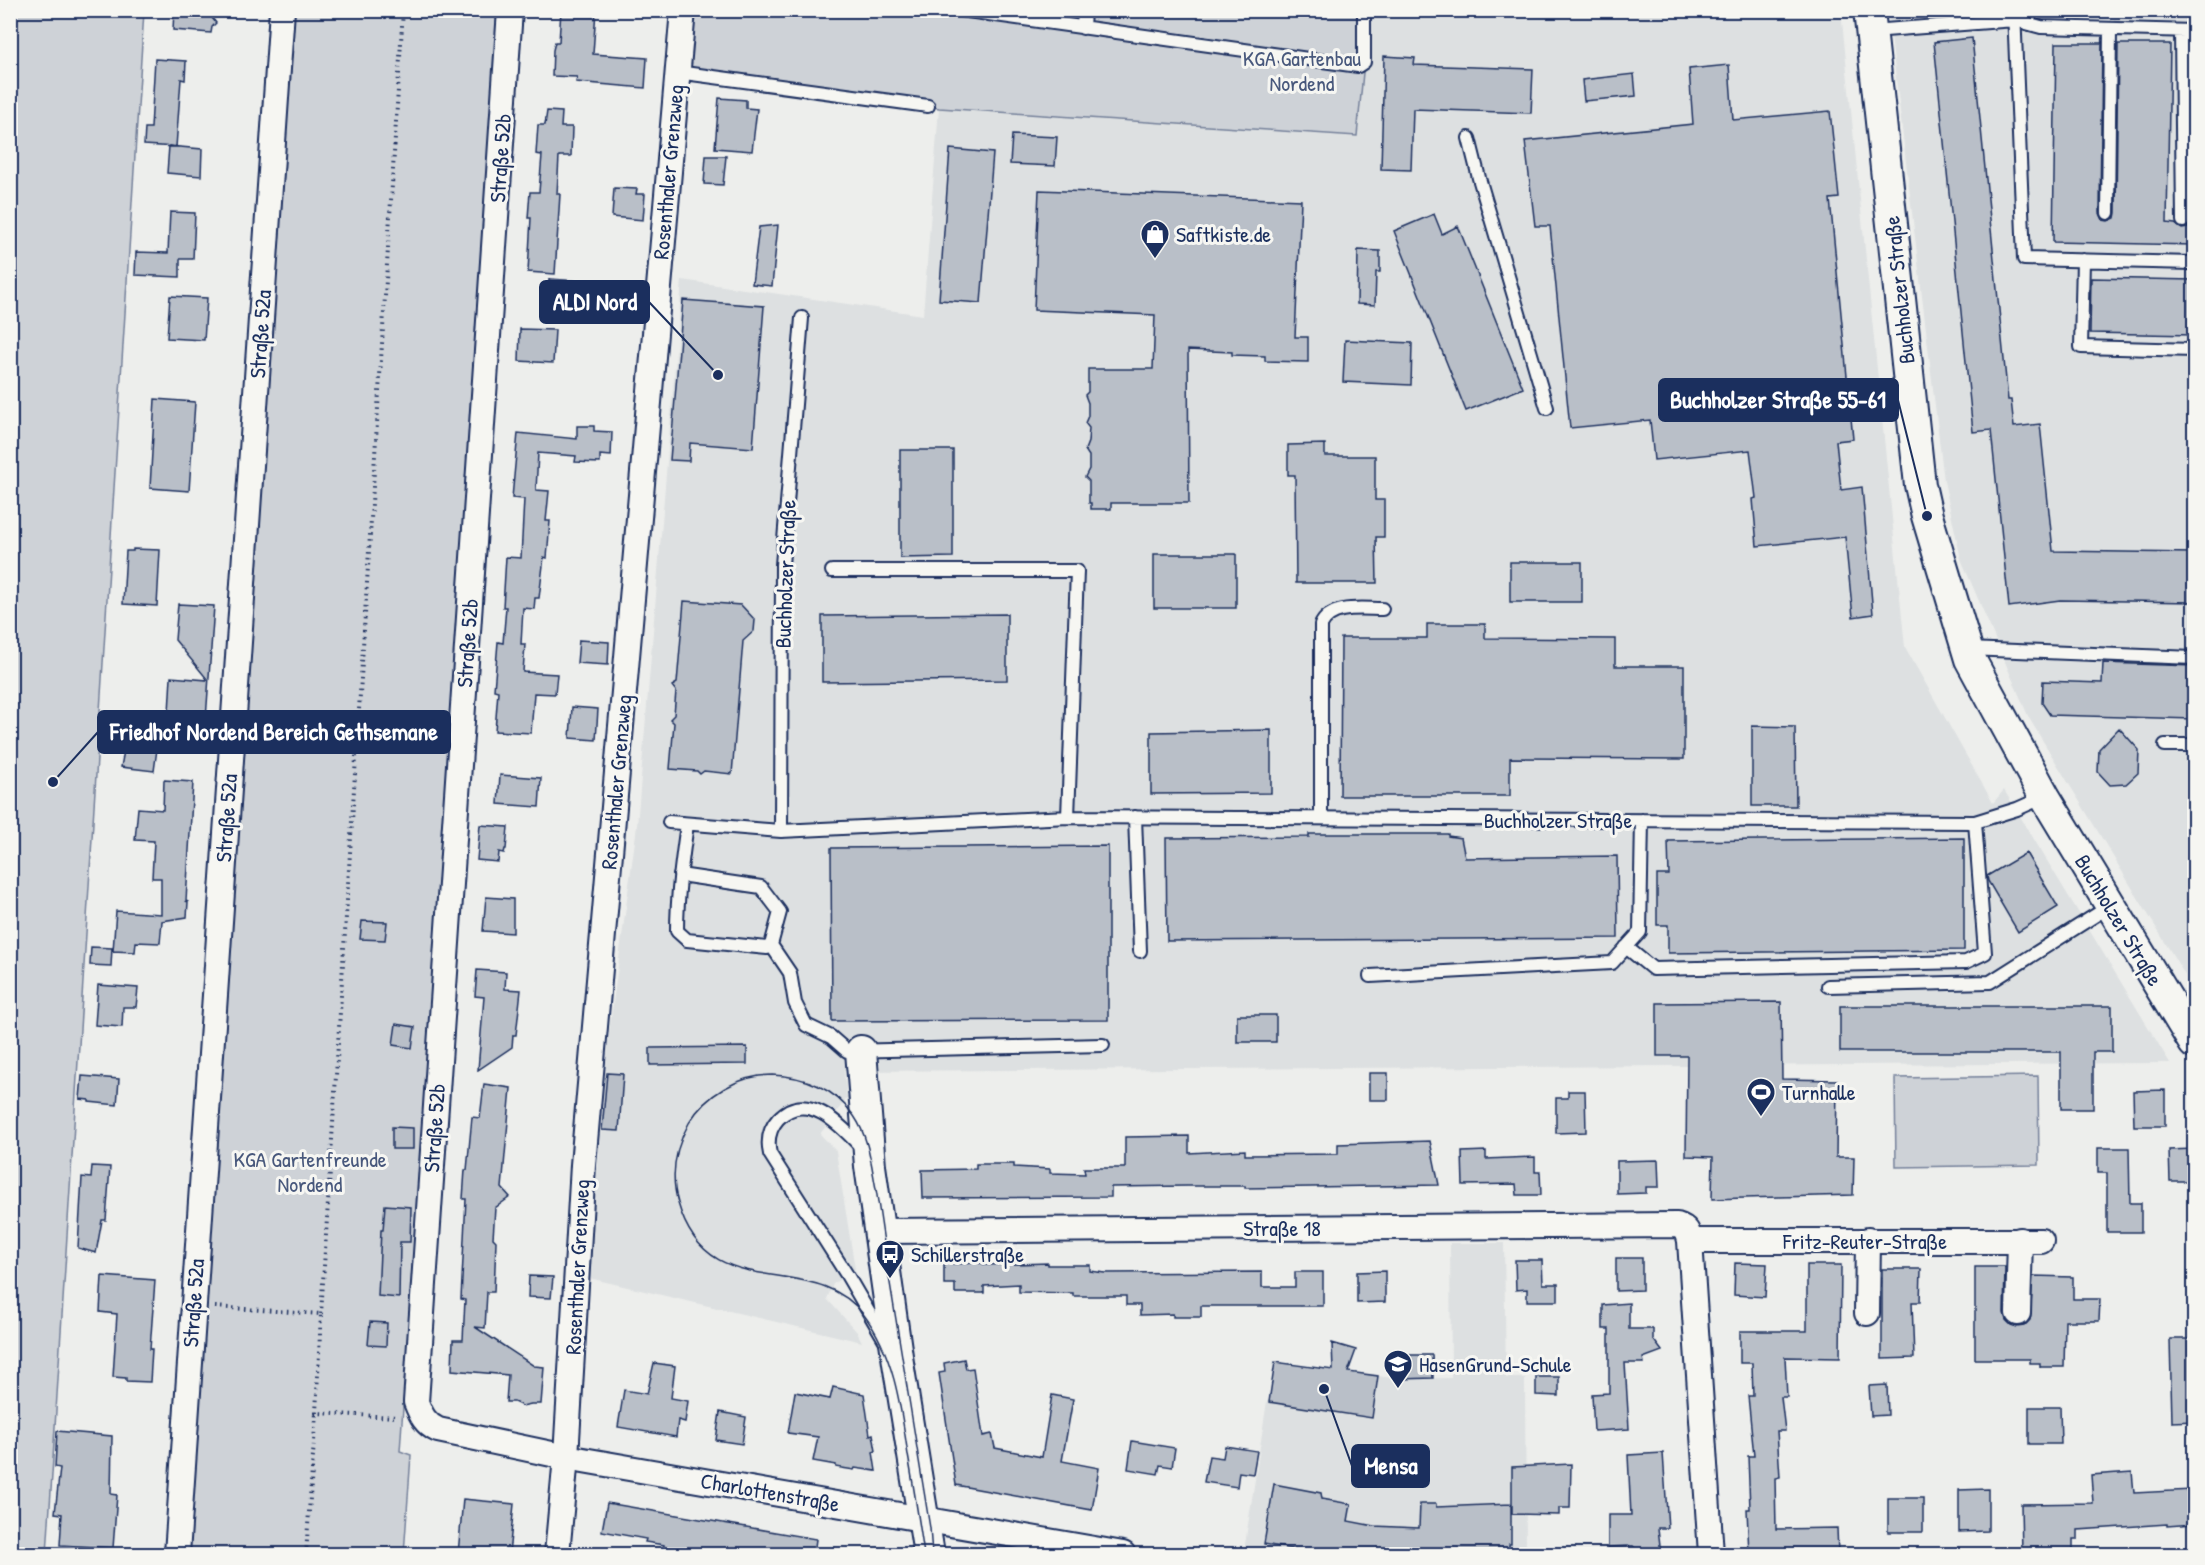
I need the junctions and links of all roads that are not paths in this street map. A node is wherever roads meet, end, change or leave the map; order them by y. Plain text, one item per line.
1 (282, 10) edge
2 (510, 10) edge
3 (683, 10) edge
4 (960, 10) edge
5 (1084, 10) edge
6 (1364, 10) edge
7 (2014, 15) edge
8 (1870, 21) edge
9 (1083, 28) junction
10 (2110, 30) junction
11 (2181, 31) junction
12 (2194, 31) edge
13 (677, 72) junction
14 (928, 106) dead end
15 (1469, 138) dead end
16 (2108, 213) dead end
17 (2183, 221) dead end
18 (2084, 260) junction
19 (2194, 263) edge
20 (802, 318) dead end
21 (2194, 350) edge
22 (1547, 408) dead end
23 (832, 571) dead end
24 (1382, 609) dead end
25 (1967, 649) junction
26 (2194, 658) edge
27 (2165, 745) dead end
28 (2194, 746) edge
29 (2044, 797) junction
30 (1068, 817) junction
31 (1135, 817) junction
32 (1321, 818) junction
33 (1642, 820) junction
34 (669, 822) dead end
35 (1975, 822) junction
36 (687, 824) junction
37 (781, 831) junction
38 (680, 875) junction
39 (2110, 906) junction
40 (771, 945) junction
41 (1626, 947) junction
42 (1140, 951) dead end
43 (1370, 976) dead end
44 (1828, 986) dead end
45 (2194, 1043) edge
46 (1103, 1045) dead end
47 (861, 1051) junction
48 (869, 1155) junction
49 (879, 1231) junction
50 (1687, 1234) junction
51 (1868, 1240) junction
52 (1867, 1313) dead end
53 (2018, 1313) dead end
54 (898, 1363) junction
55 (422, 1418) joint
56 (566, 1457) junction
57 (923, 1519) junction
58 (177, 1554) edge
59 (557, 1554) edge
60 (929, 1554) edge
61 (1123, 1554) edge
62 (1711, 1554) edge

1 - 58 street, Straße 52a
2 - 55 street, Straße 52b
3 - 13 street, Rosenthaler Grenzweg
4 - 9 lane
5 - 9 lane
6 - 9 lane
7 - 8 lane
7 - 10 lane
7 - 18 lane
8 - 25 street, Buchholzer Straße
10 - 11 lane
10 - 16 lane
11 - 12 lane
11 - 17 lane
13 - 14 lane
13 - 56 street, Rosenthaler Grenzweg
15 - 22 lane
18 - 19 lane
18 - 21 lane
20 - 37 lane, Buchholzer Straße
23 - 30 lane
24 - 32 lane
25 - 26 lane
25 - 29 street, Buchholzer Straße
27 - 28 lane
29 - 35 lane, Buchholzer Straße
29 - 39 street, Buchholzer Straße
30 - 31 lane, Buchholzer Straße
30 - 37 lane, Buchholzer Straße
31 - 32 lane, Buchholzer Straße
31 - 42 lane
32 - 33 lane, Buchholzer Straße
33 - 35 lane, Buchholzer Straße
33 - 41 lane
34 - 36 lane, Buchholzer Straße
35 - 41 lane
36 - 37 lane, Buchholzer Straße
36 - 38 lane
38 - 40 lane
38 - 40 lane
39 - 44 lane
39 - 45 street, Buchholzer Straße
40 - 47 lane
41 - 43 lane
46 - 47 lane
47 - 48 street
48 - 49 street
48 - 54 lane
49 - 50 street, Straße 18
49 - 54 street
50 - 51 street, Fritz-Reuter-Straße
50 - 62 street
51 - 52 street
51 - 53 street, Fritz-Reuter-Straße
54 - 57 street
55 - 56 street, Charlottenstraße
56 - 57 street, Charlottenstraße
56 - 59 street, Rosenthaler Grenzweg
57 - 60 street
57 - 61 street, Charlottenstraße

